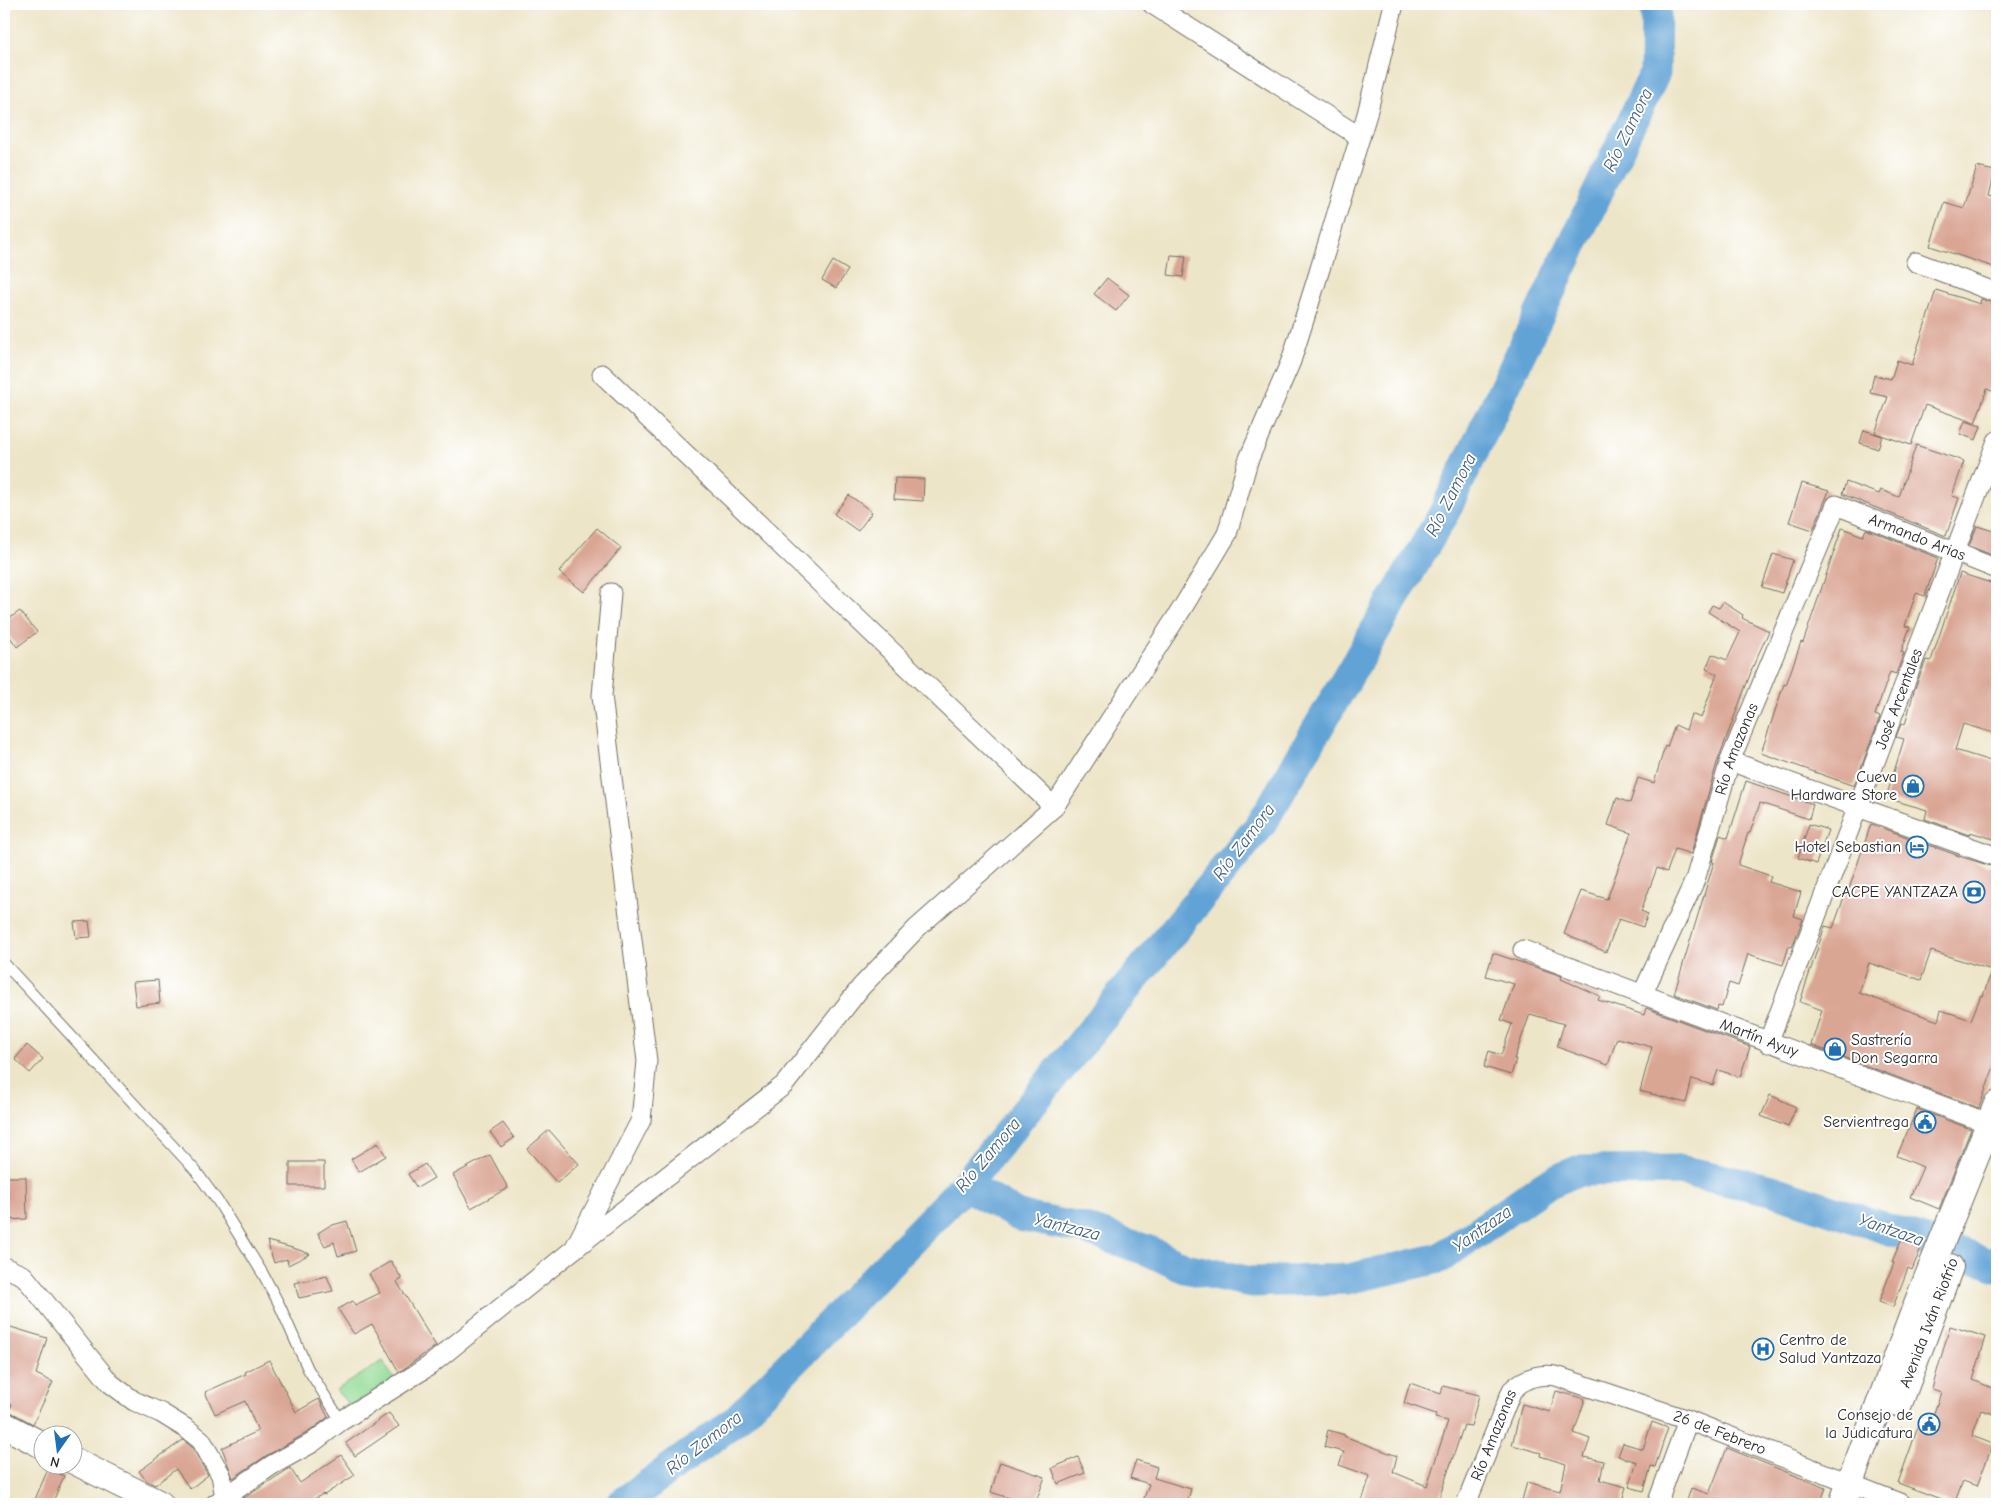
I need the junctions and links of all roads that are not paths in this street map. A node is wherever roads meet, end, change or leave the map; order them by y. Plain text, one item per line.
1 (1152, 4) edge
2 (1394, 4) edge
3 (1360, 137) junction
4 (1916, 262) dead end
5 (1997, 293) edge
6 (602, 374) dead end
7 (1997, 441) edge
8 (1836, 505) joint
9 (1956, 552) junction
10 (1997, 569) edge
11 (611, 592) dead end
12 (1730, 761) junction
13 (1858, 806) junction
14 (1054, 807) junction
15 (1997, 857) edge
16 (1523, 950) dead end
17 (4, 963) edge
18 (1642, 995) junction
19 (1768, 1043) junction
20 (1995, 1123) edge
21 (574, 1249) junction
22 (4, 1267) edge
23 (1532, 1377) joint
24 (1688, 1420) junction
25 (340, 1421) junction
26 (4, 1425) edge
27 (32, 1440) edge
28 (82, 1465) edge
29 (1855, 1496) edge
30 (220, 1501) edge
31 (160, 1504) edge
32 (1466, 1504) edge
33 (1657, 1504) edge
34 (1902, 1504) edge

1 - 3 street
2 - 3 street
3 - 14 street
4 - 5 street
6 - 14 street
7 - 9 street, José Arcentales
8 - 9 street, Armando Arias
8 - 12 street, Río Amazonas
9 - 10 street, Armando Arias
9 - 13 street, José Arcentales
11 - 21 street
12 - 13 street
12 - 18 street, Río Amazonas
13 - 15 street
13 - 19 street, José Arcentales
14 - 21 street
16 - 18 street, Martín Ayuy
17 - 25 lane
18 - 19 street, Martín Ayuy
19 - 20 street, Martín Ayuy
20 - 29 main road, Avenida Iván Riofrío
21 - 25 street
22 - 30 street
23 - 24 street, 26 de Febrero
23 - 32 street, Río Amazonas
24 - 29 street, 26 de Febrero
24 - 33 street
25 - 30 street
26 - 27 main road
28 - 31 main road
29 - 34 street, 26 de Febrero

